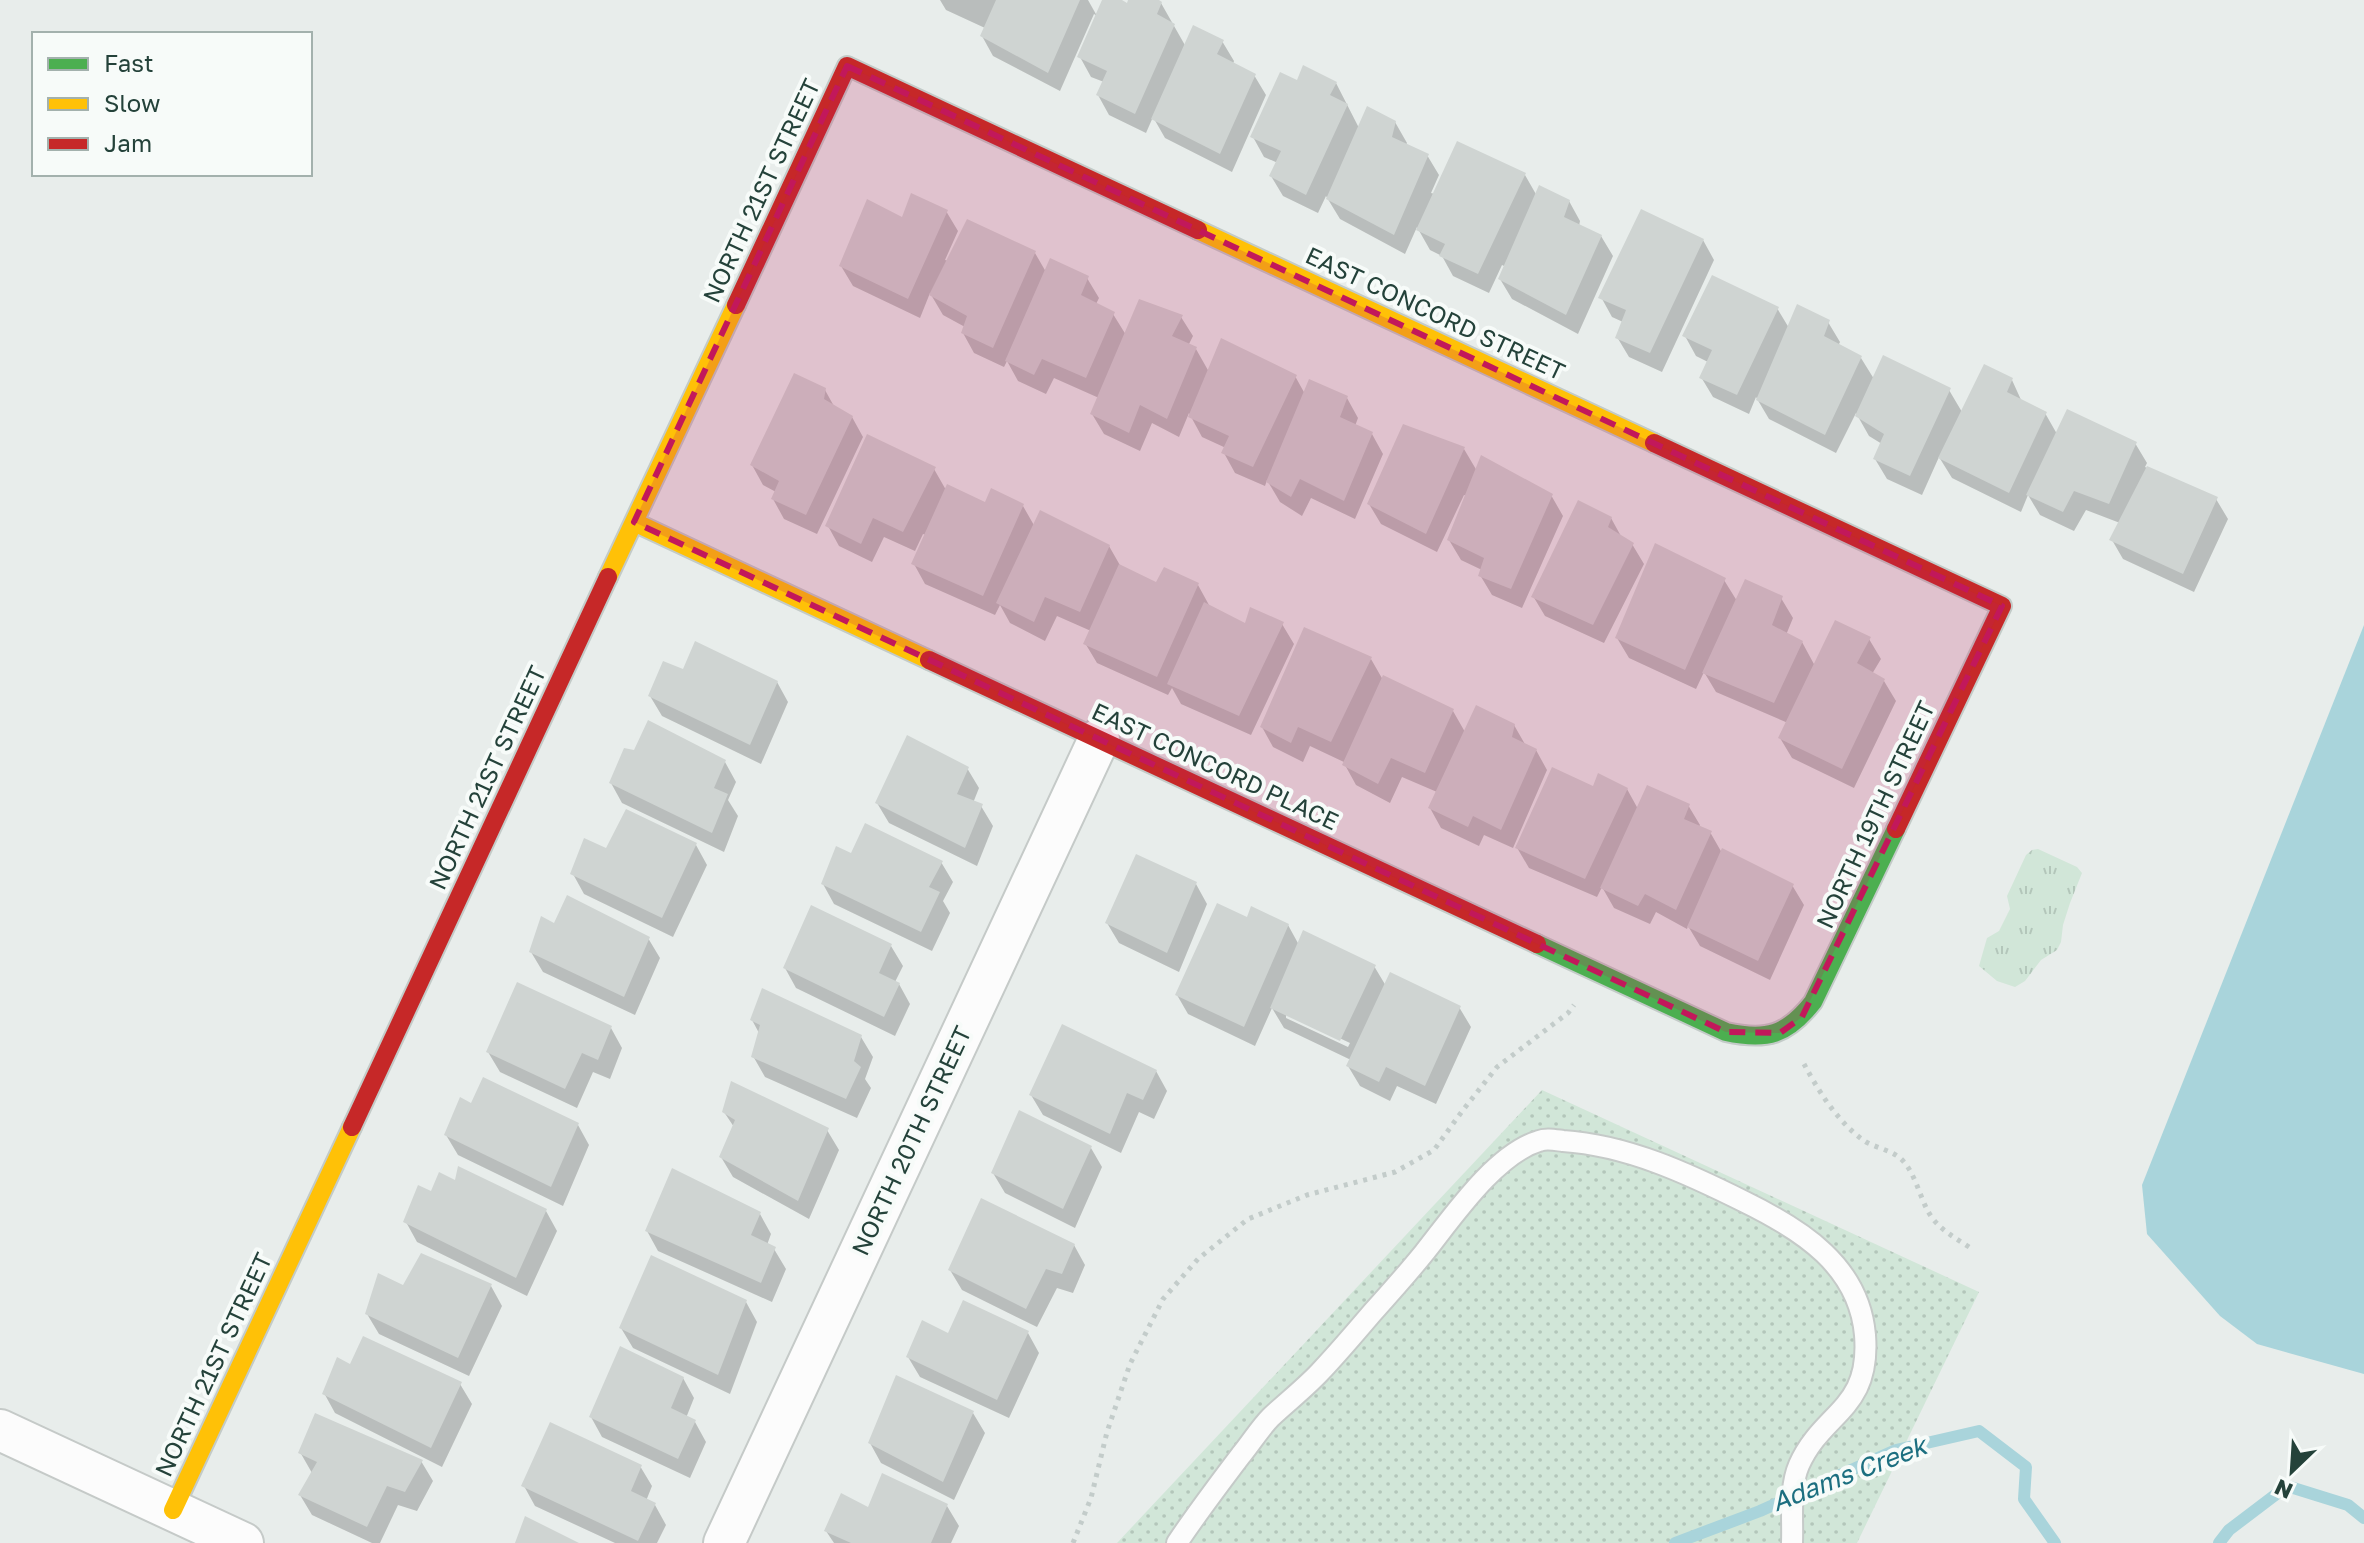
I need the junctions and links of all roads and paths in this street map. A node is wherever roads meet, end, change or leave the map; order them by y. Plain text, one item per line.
1 (847, 66) joint
2 (634, 522) junction
3 (2002, 606) joint
4 (1099, 739) junction
5 (1575, 1004) dead end
6 (1780, 1033) joint
7 (1804, 1063) dead end
8 (1972, 1249) dead end
9 (0, 1430) edge
10 (173, 1510) junction
11 (243, 1543) edge
12 (724, 1543) edge
13 (1073, 1543) edge
14 (1177, 1543) edge
15 (1792, 1543) edge

1 - 2 street, NORTH 21ST STREET
1 - 3 street, EAST CONCORD STREET
2 - 4 street, EAST CONCORD PLACE
2 - 10 street, NORTH 21ST STREET
3 - 6 street, NORTH 19TH STREET
4 - 6 street, EAST CONCORD PLACE
4 - 12 street, NORTH 20TH STREET
5 - 13 path
7 - 8 path
9 - 10 street
10 - 11 street
14 - 15 lane

